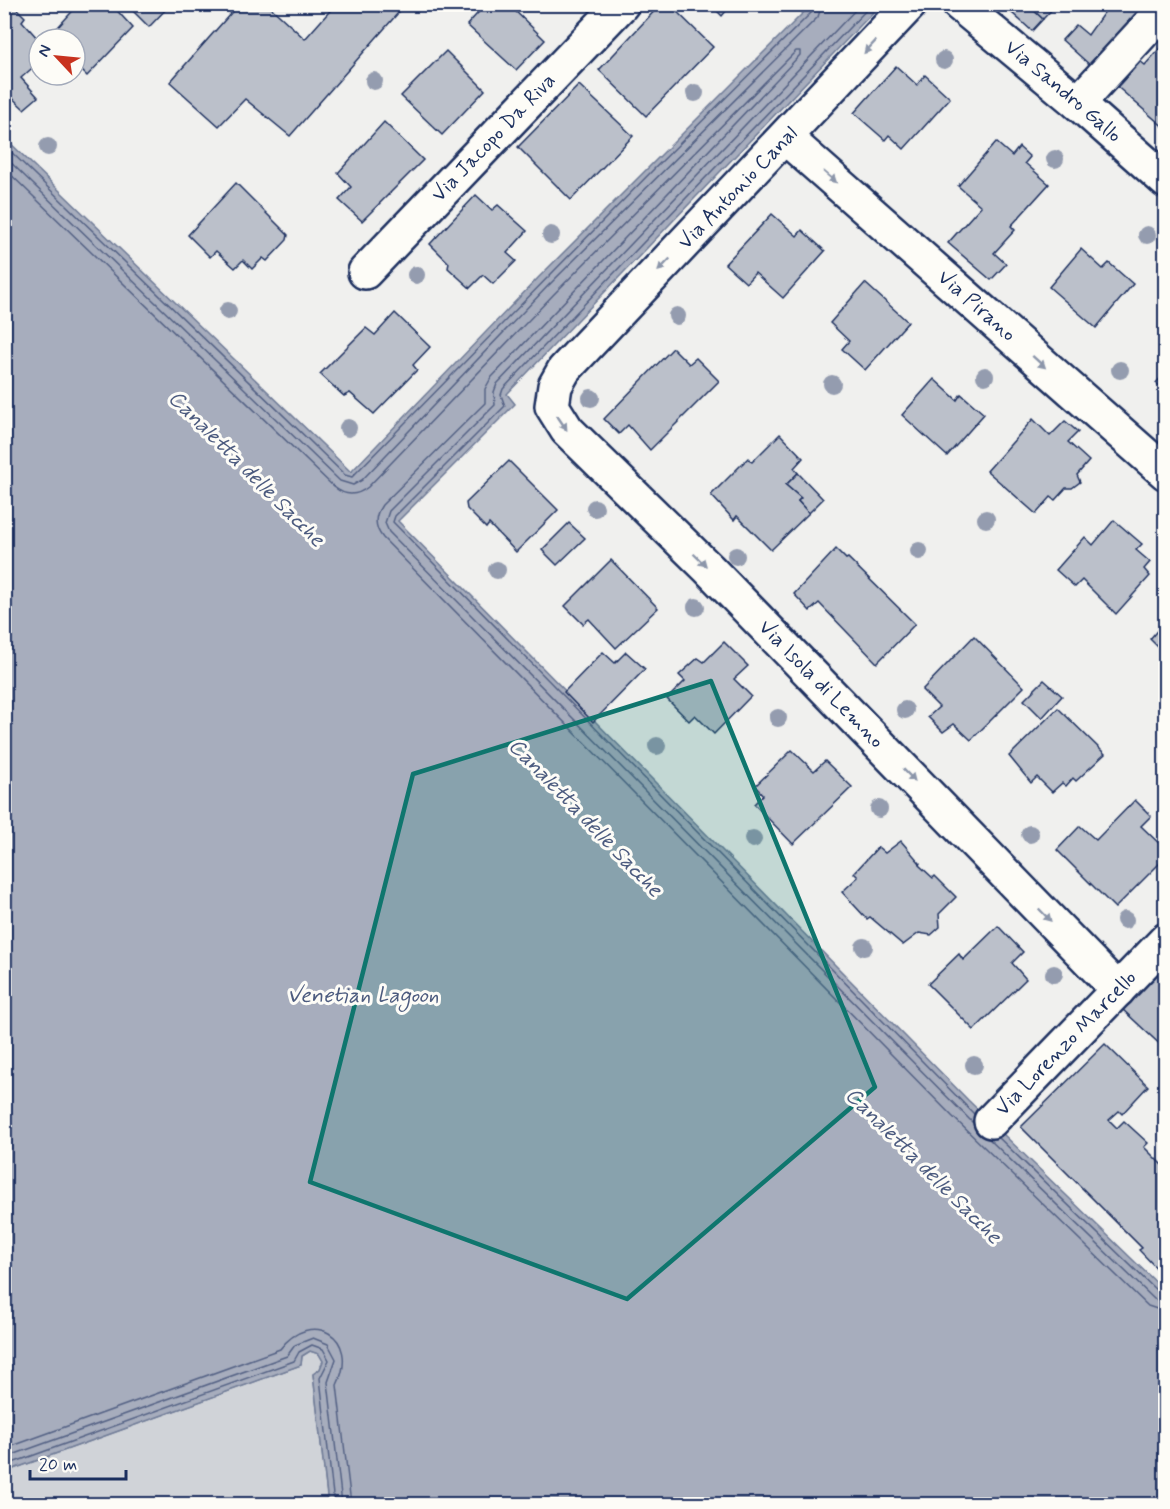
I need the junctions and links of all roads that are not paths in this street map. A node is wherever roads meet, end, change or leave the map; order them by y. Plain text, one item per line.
1 (622, 4) edge
2 (910, 4) edge
3 (958, 4) edge
4 (1166, 7) edge
5 (1078, 103) junction
6 (786, 138) junction
7 (1166, 181) edge
8 (365, 272) dead end
9 (564, 370) joint
10 (1166, 473) edge
11 (1166, 940) edge
12 (1118, 990) junction
13 (991, 1121) dead end

1 - 8 street, Via Jacopo Da Riva
2 -> 6 street, Via Antonio Canal
3 - 5 street, Via Sandro Gallo
4 - 5 street
5 - 7 street, Via Sandro Gallo
6 -> 9 street, Via Antonio Canal
6 -> 10 street, Via Pirano
9 -> 12 street, Via Isola di Lemno
11 - 12 street, Via Lorenzo Marcello
12 - 13 street, Via Lorenzo Marcello

